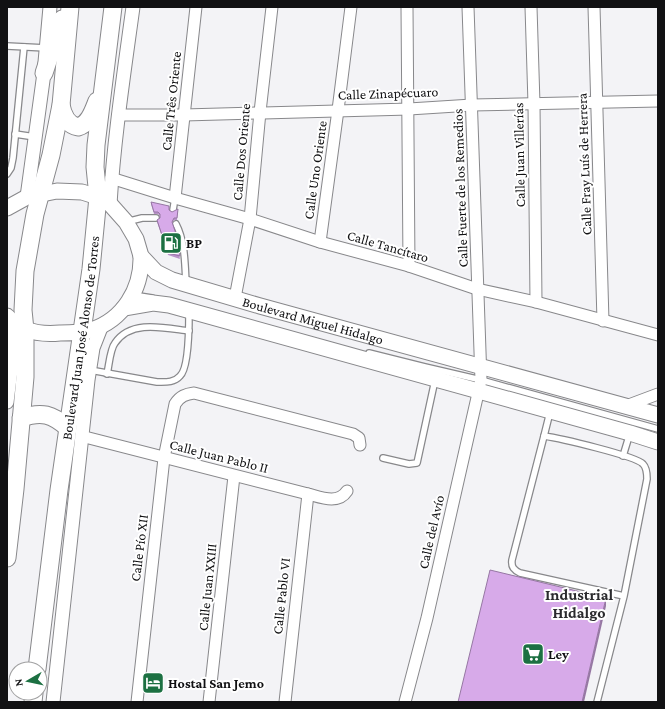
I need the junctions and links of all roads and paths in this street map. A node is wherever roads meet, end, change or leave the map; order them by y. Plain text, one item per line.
1 (50, 7) edge
2 (66, 7) edge
3 (70, 7) edge
4 (113, 7) edge
5 (124, 7) edge
6 (133, 7) edge
7 (196, 7) edge
8 (272, 7) edge
9 (351, 7) edge
10 (407, 7) edge
11 (468, 7) edge
12 (531, 7) edge
13 (594, 7) edge
14 (110, 32) junction
15 (7, 46) edge
16 (24, 47) junction
17 (46, 48) junction
18 (44, 73) junction
19 (102, 89) junction
20 (658, 102) edge
21 (534, 104) junction
22 (598, 104) junction
23 (61, 105) junction
24 (472, 105) junction
25 (409, 109) junction
26 (338, 110) junction
27 (260, 112) junction
28 (118, 115) junction
29 (184, 115) junction
30 (15, 134) junction
31 (36, 137) junction
32 (7, 174) edge
33 (111, 178) junction
34 (34, 195) junction
35 (175, 198) junction
36 (104, 200) junction
37 (7, 208) edge
38 (173, 210) edge
39 (156, 218) dead end
40 (250, 219) junction
41 (126, 222) junction
42 (176, 224) dead end
43 (320, 242) junction
44 (409, 266) junction
45 (143, 267) junction
46 (164, 283) dead end
47 (186, 284) junction
48 (477, 289) junction
49 (132, 295) junction
50 (235, 298) junction
51 (536, 302) junction
52 (124, 308) junction
53 (189, 310) junction
54 (8, 317) edge
55 (603, 321) junction
56 (102, 325) junction
57 (25, 330) junction
58 (190, 331) junction
59 (82, 332) junction
60 (658, 335) edge
61 (310, 338) dead end
62 (364, 352) dead end
63 (10, 354) edge
64 (107, 374) junction
65 (89, 375) junction
66 (480, 377) junction
67 (435, 379) junction
68 (658, 394) edge
69 (7, 402) edge
70 (626, 406) junction
71 (550, 411) junction
72 (658, 415) edge
73 (21, 418) junction
74 (658, 419) edge
75 (658, 429) edge
76 (75, 432) junction
77 (630, 433) junction
78 (544, 436) junction
79 (658, 442) edge
80 (360, 445) dead end
81 (623, 456) junction
82 (164, 458) junction
83 (383, 458) dead end
84 (234, 476) junction
85 (347, 491) dead end
86 (308, 494) junction
87 (9, 524) edge
88 (7, 558) edge
89 (624, 596) junction
90 (38, 661) edge
91 (54, 702) edge
92 (137, 702) edge
93 (209, 702) edge
94 (284, 702) edge
95 (405, 702) edge
96 (598, 702) edge

1 - 17 street
2 - 18 main road
3 - 23 main road
4 - 14 main road, Boulevard Juan José Alonso de Torres
5 - 14 main road
6 - 28 street, Boulevard Juan José Alonso de Torres
7 - 29 street, Calle Três Oriente
8 - 27 street, Calle Dos Oriente
9 - 26 street, Calle Uno Oriente
10 - 25 street
11 - 24 street, Calle Fuerte de los Remedios
12 - 21 street, Calle Juan Villerías
13 - 22 street, Calle Fray Luís de Herrera
14 - 19 main road, Boulevard Juan José Alonso de Torres
15 - 16 lane
16 - 17 lane
16 - 30 lane
17 - 18 street
18 - 31 street
19 - 23 main road
19 - 36 main road, Boulevard Juan José Alonso de Torres
20 - 22 street, Calle Zinapécuaro
21 - 22 street, Calle Zinapécuaro
21 - 24 street, Calle Zinapécuaro
21 - 51 street, Calle Juan Villerías
22 - 55 street, Calle Fray Luís de Herrera
23 - 34 main road
24 - 25 street, Calle Zinapécuaro
24 - 48 street, Calle Fuerte de los Remedios
25 - 26 street, Calle Zinapécuaro
25 - 44 street
26 - 27 street, Calle Zinapécuaro
26 - 43 street, Calle Uno Oriente
27 - 29 street, Calle Zinapécuaro
27 - 40 street, Calle Dos Oriente
28 - 29 street, Calle Zinapécuaro
28 - 33 street, Boulevard Juan José Alonso de Torres
29 - 35 street, Calle Três Oriente
30 - 31 lane
30 - 32 lane
31 - 34 street
33 - 35 street, Calle Tancítaro
33 - 36 street, Boulevard Juan José Alonso de Torres
34 - 36 main road
34 - 37 main road
34 - 57 main road
35 - 38 lane
35 - 40 street, Calle Tancítaro
36 - 41 main road, Boulevard Miguel Hidalgo
36 - 59 main road, Boulevard Juan José Alonso de Torres
39 - 41 lane
40 - 43 street, Calle Tancítaro
40 - 50 street, Calle Dos Oriente
41 - 45 main road, Boulevard Miguel Hidalgo
42 - 47 lane
43 - 44 street, Calle Tancítaro
44 - 48 street, Calle Tancítaro
45 - 47 main road, Boulevard Miguel Hidalgo
45 - 49 main road
46 - 66 lane
47 - 50 main road, Boulevard Miguel Hidalgo
48 - 51 street, Calle Tancítaro
48 - 66 street, Calle Fuerte de los Remedios
49 - 52 main road
49 - 61 lane
50 - 66 main road, Boulevard Miguel Hidalgo
51 - 55 street, Calle Tancítaro
52 - 53 main road, Boulevard Miguel Hidalgo
52 - 56 main road
53 - 58 lane
53 - 67 main road, Boulevard Miguel Hidalgo
54 - 57 main road
54 - 63 street
55 - 60 street, Calle Tancítaro
56 - 59 main road
56 - 65 street, Boulevard Juan José Alonso de Torres
57 - 59 main road
57 - 73 main road
58 - 64 lane
58 - 64 lane
59 - 76 main road, Boulevard Juan José Alonso de Torres
62 - 66 lane
63 - 69 street
64 - 65 lane
65 - 76 main road
66 - 67 main road, Boulevard Miguel Hidalgo
66 - 70 main road, Boulevard Miguel Hidalgo
66 - 71 main road, Boulevard Miguel Hidalgo
66 - 74 lane
66 - 75 lane
66 - 95 street, Calle del Avío
67 - 83 lane
68 - 70 street
70 - 72 main road, Boulevard Miguel Hidalgo
71 - 77 main road, Boulevard Miguel Hidalgo
71 - 78 lane
73 - 76 main road
73 - 87 main road
76 - 82 street, Calle Juan Pablo II
76 - 90 main road, Boulevard Juan José Alonso de Torres
76 - 91 street, Boulevard Juan José Alonso de Torres
77 - 79 main road, Boulevard Miguel Hidalgo
77 - 81 lane
78 - 81 lane
78 - 89 lane
80 - 82 street, Calle Pío XII
81 - 89 lane
82 - 84 street, Calle Juan Pablo II
82 - 92 street, Calle Pío XII
84 - 86 street, Calle Juan Pablo II
84 - 93 street, Calle Juan XXIII
85 - 86 street, Calle Juan Pablo II
86 - 94 street, Calle Pablo VI
87 - 88 main road
89 - 96 lane

